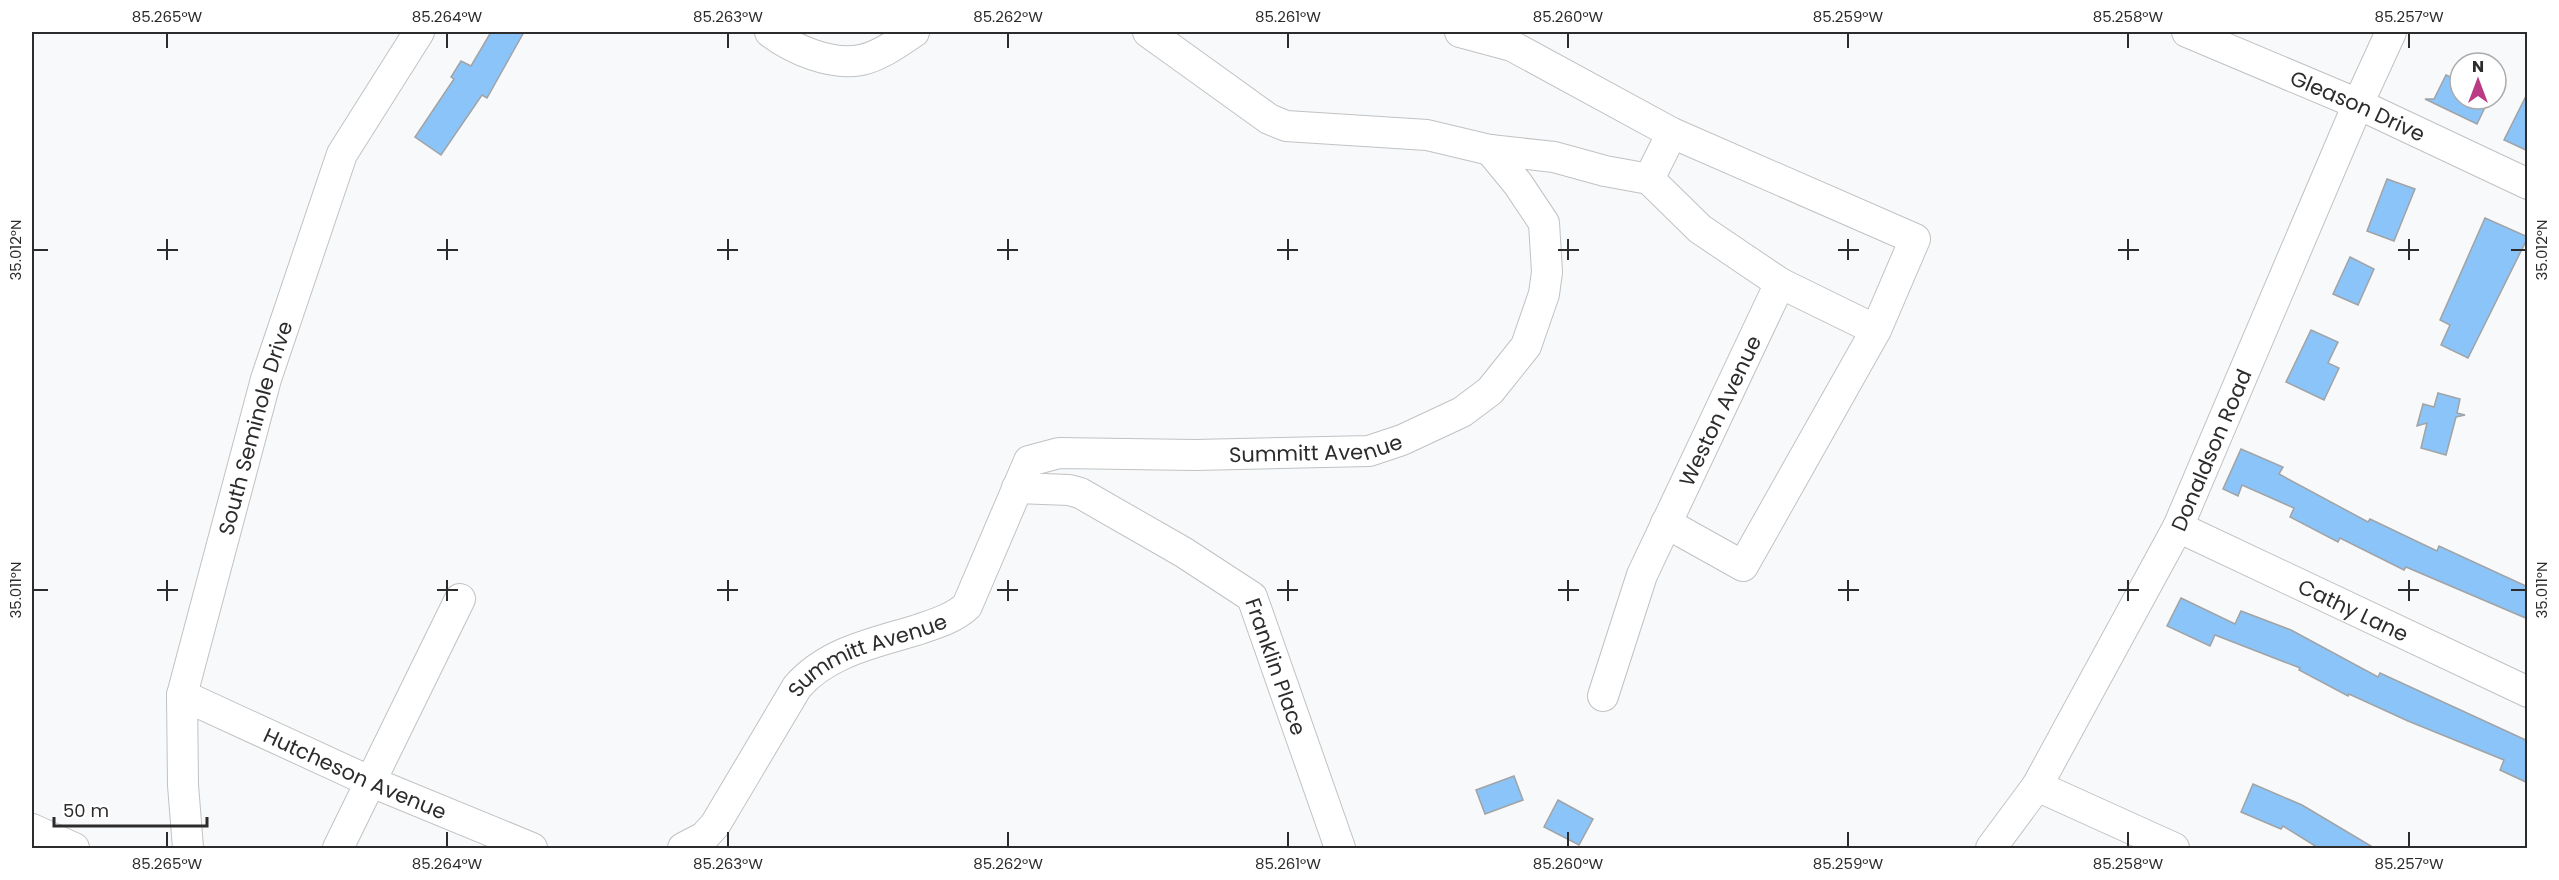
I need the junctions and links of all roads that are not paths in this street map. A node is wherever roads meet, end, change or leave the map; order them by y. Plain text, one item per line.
1 (418, 32) edge
2 (770, 32) edge
3 (914, 32) edge
4 (1148, 32) edge
5 (1460, 32) edge
6 (2187, 32) edge
7 (2391, 32) edge
8 (2358, 104) junction
9 (1672, 133) junction
10 (1490, 150) junction
11 (1649, 179) junction
12 (2528, 184) edge
13 (1780, 283) junction
14 (1876, 330) junction
15 (1017, 488) junction
16 (1666, 523) junction
17 (2178, 527) junction
18 (460, 599) dead end
19 (2528, 692) edge
20 (182, 695) junction
21 (1603, 696) dead end
22 (369, 781) junction
23 (2037, 786) junction
24 (32, 830) edge
25 (74, 849) edge
26 (188, 849) edge
27 (338, 849) edge
28 (531, 849) edge
29 (683, 849) edge
30 (1340, 849) edge
31 (1991, 849) edge
32 (2174, 849) edge

1 - 20 street, South Seminole Drive
2 - 3 street
4 - 10 street
5 - 9 street
6 - 8 street, Gleason Drive
7 - 8 street, Donaldson Road
8 - 12 street, Gleason Drive
8 - 17 street, Donaldson Road
9 - 11 street
9 - 14 street
10 - 11 street
10 - 15 street, Summitt Avenue
11 - 13 street
13 - 14 street
13 - 16 street, Weston Avenue
14 - 16 street
15 - 29 street, Summitt Avenue
15 - 30 street, Franklin Place
16 - 21 street, Weston Avenue
17 - 19 street, Cathy Lane
17 - 23 street, Donaldson Road
18 - 22 street
20 - 22 street, Hutcheson Avenue
20 - 26 street, South Seminole Drive
22 - 27 street
22 - 28 street, Hutcheson Avenue
23 - 31 street, Donaldson Road
23 - 32 street
24 - 25 street

